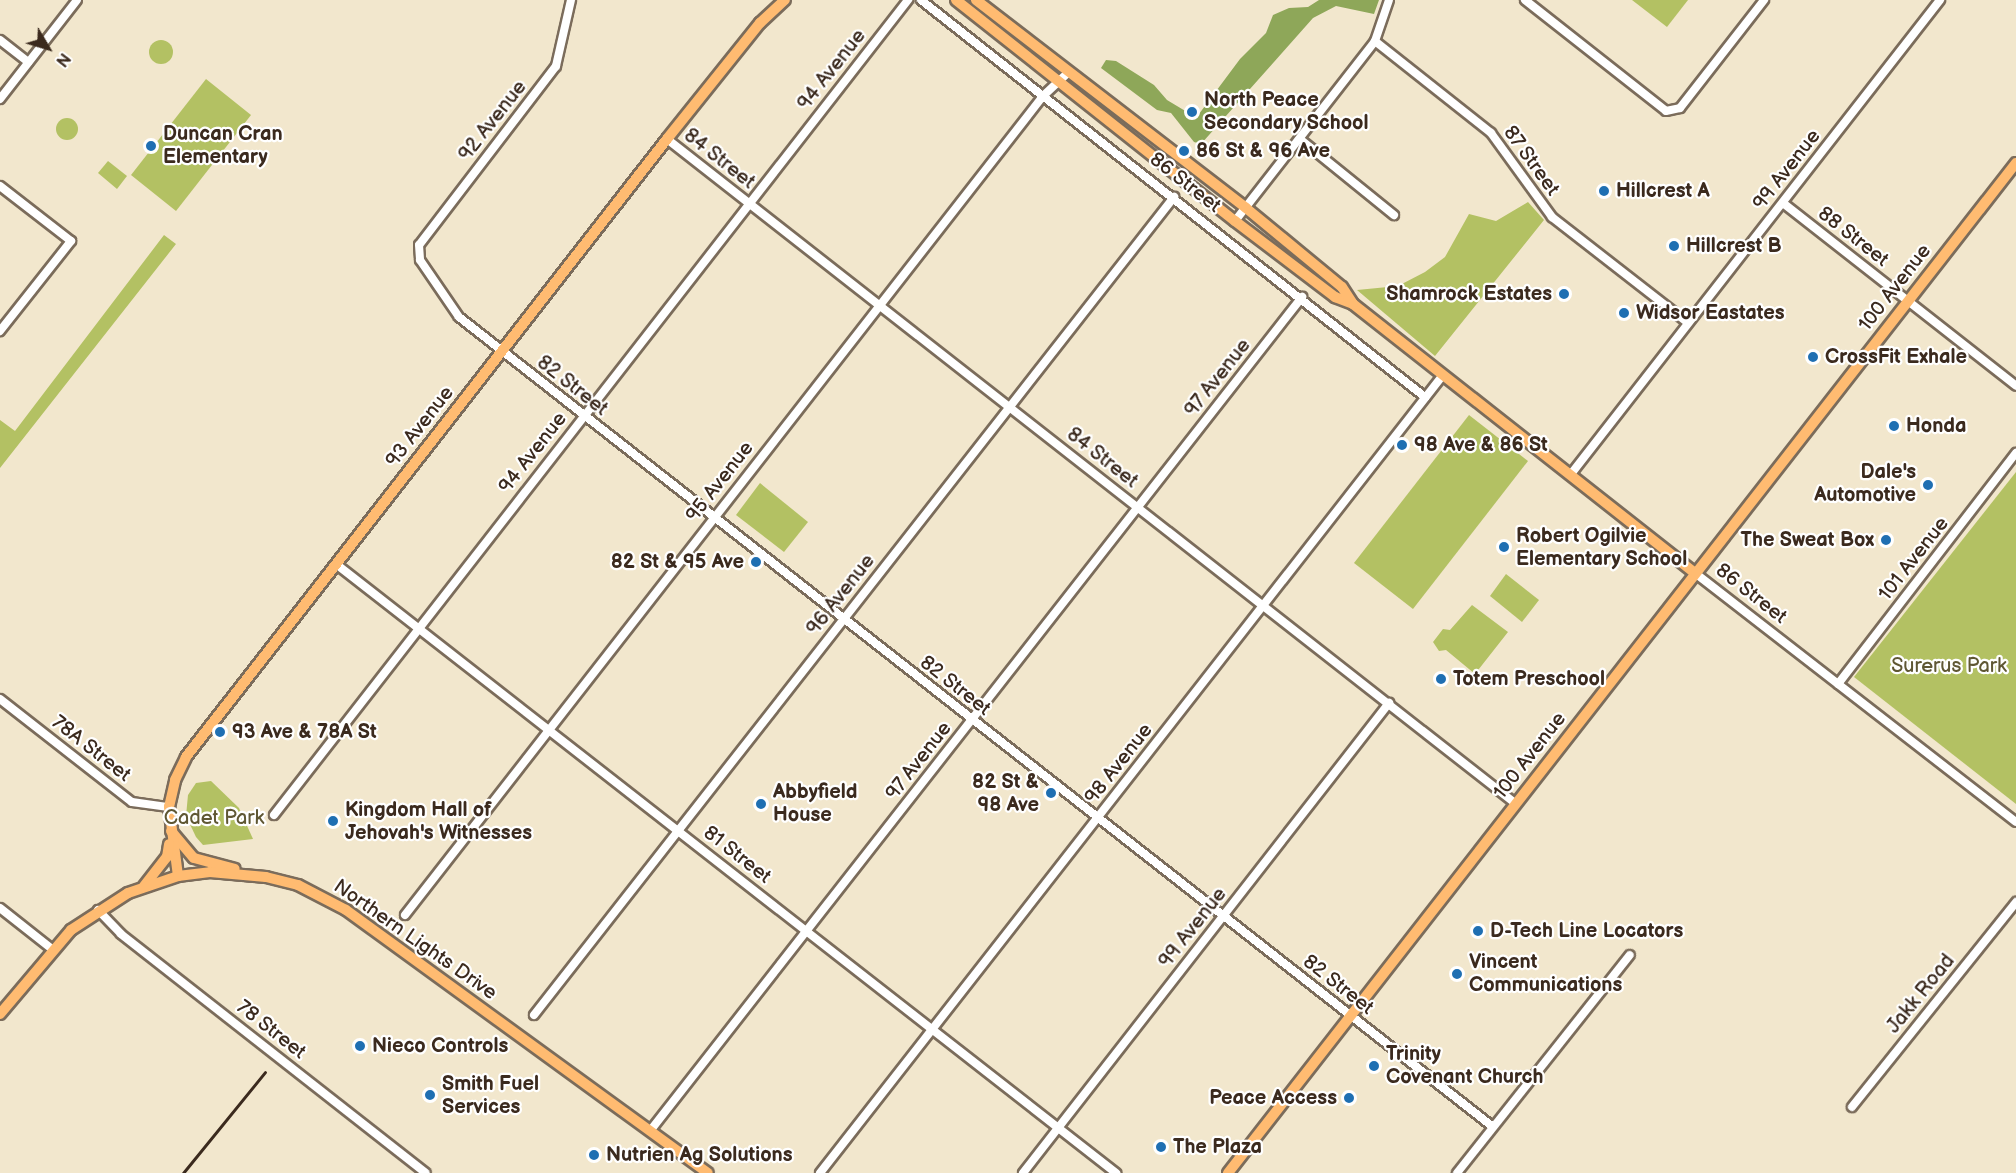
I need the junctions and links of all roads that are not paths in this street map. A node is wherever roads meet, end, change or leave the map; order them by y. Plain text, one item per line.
1 (77, 0) edge
2 (571, 0) edge
3 (773, 0) edge
4 (785, 0) edge
5 (908, 0) edge
6 (921, 0) edge
7 (956, 0) edge
8 (976, 0) edge
9 (1389, 0) edge
10 (1525, 0) edge
11 (1764, 0) edge
12 (1940, 0) edge
13 (760, 23) junction
14 (0, 40) edge
15 (1374, 41) junction
16 (28, 62) junction
17 (1063, 76) junction
18 (1043, 96) junction
19 (0, 99) edge
20 (667, 139) junction
21 (1300, 140) junction
22 (2016, 163) edge
23 (0, 186) edge
24 (1174, 197) junction
25 (749, 203) junction
26 (1783, 203) junction
27 (1246, 208) junction
28 (1394, 214) dead end
29 (1235, 221) junction
30 (418, 252) joint
31 (1302, 297) junction
32 (1908, 301) junction
33 (1353, 304) junction
34 (879, 305) junction
35 (1688, 323) junction
36 (0, 331) edge
37 (502, 352) junction
38 (1443, 375) junction
39 (2016, 386) edge
40 (1425, 397) junction
41 (1009, 407) junction
42 (583, 416) junction
43 (2016, 453) edge
44 (1571, 474) junction
45 (1137, 507) junction
46 (713, 518) junction
47 (336, 564) junction
48 (1695, 573) junction
49 (1264, 606) junction
50 (843, 619) junction
51 (418, 627) junction
52 (1838, 684) junction
53 (0, 699) edge
54 (1389, 703) junction
55 (972, 720) junction
56 (548, 729) junction
57 (1516, 804) junction
58 (168, 807) junction
59 (274, 815) dead end
60 (1098, 818) junction
61 (2016, 822) edge
62 (169, 828) junction
63 (678, 831) junction
64 (257, 875) junction
65 (178, 876) junction
66 (143, 887) junction
67 (2016, 902) edge
68 (0, 908) edge
69 (98, 910) junction
70 (405, 915) dead end
71 (1224, 916) junction
72 (806, 930) junction
73 (52, 949) junction
74 (1630, 955) dead end
75 (0, 1014) edge
76 (534, 1015) dead end
77 (1351, 1016) junction
78 (933, 1029) junction
79 (1852, 1107) dead end
80 (1492, 1127) junction
81 (1058, 1128) junction
82 (650, 1131) junction
83 (426, 1173) edge
84 (708, 1173) edge
85 (819, 1173) edge
86 (1023, 1173) edge
87 (1116, 1173) edge
88 (1228, 1173) edge
89 (1457, 1173) edge

1 - 16 street
2 - 30 street, 92 Avenue
3 - 13 main road, 93 Avenue
4 - 13 main road, 93 Avenue
5 - 25 street, 94 Avenue
6 - 18 street, 86 Street
7 - 17 main road, 86 Street
8 - 17 main road, 86 Street
9 - 15 street
10 - 11 street
12 - 26 street, 99 Avenue
13 - 20 main road, 93 Avenue
14 - 16 street
15 - 21 street
15 - 35 street, 87 Street
16 - 19 street
17 - 18 street, 95 Avenue
17 - 27 main road, 86 Street
17 - 29 main road, 86 Street
18 - 24 street, 86 Street
18 - 34 street, 95 Avenue
20 - 25 street, 84 Street
20 - 37 main road, 93 Avenue
21 - 27 street
21 - 28 street
22 - 32 main road, 100 Avenue
23 - 36 street
24 - 31 street, 86 Street
24 - 41 street, 96 Avenue
25 - 34 street, 84 Street
25 - 42 street, 94 Avenue
26 - 32 street, 88 Street
26 - 35 street, 99 Avenue
27 - 29 street
27 - 33 main road, 86 Street
29 - 33 main road, 86 Street
30 - 37 street, 82 Street
31 - 40 street, 86 Street
31 - 45 street, 97 Avenue
32 - 39 street, 88 Street
32 - 48 main road, 100 Avenue
33 - 38 main road, 86 Street
34 - 41 street, 84 Street
34 - 46 street, 95 Avenue
35 - 44 street, 99 Avenue
37 - 42 street, 82 Street
37 - 47 main road, 93 Avenue
38 - 40 street, 98 Avenue
38 - 44 main road, 86 Street
40 - 49 street, 98 Avenue
41 - 45 street, 84 Street
41 - 50 street, 96 Avenue
42 - 46 street, 82 Street
42 - 51 street, 94 Avenue
43 - 52 street, 101 Avenue
44 - 48 main road, 86 Street
45 - 49 street, 84 Street
45 - 55 street, 97 Avenue
46 - 50 street, 82 Street
46 - 56 street, 95 Avenue
47 - 51 street, 81 Street
47 - 58 main road, 93 Avenue
48 - 52 street, 86 Street
48 - 57 main road, 100 Avenue
49 - 54 street, 84 Street
49 - 60 street, 98 Avenue
50 - 55 street, 82 Street
50 - 63 street, 96 Avenue
51 - 56 street, 81 Street
51 - 59 street, 94 Avenue
52 - 61 street, 86 Street
53 - 58 street, 78A Street
54 - 57 street, 84 Street
54 - 71 street, 99 Avenue
55 - 60 street, 82 Street
55 - 72 street, 97 Avenue
56 - 63 street, 81 Street
56 - 70 street, 95 Avenue
57 - 77 main road, 100 Avenue
58 - 62 main road, 93 Avenue
60 - 71 street, 82 Street
60 - 78 street, 98 Avenue
62 - 64 main road
62 - 65 main road, 93 Avenue
62 - 66 main road
63 - 72 street, 81 Street
63 - 76 street, 96 Avenue
64 - 65 main road, Northern Lights Drive
64 - 82 main road, Northern Lights Drive
65 - 66 main road, Northern Lights Drive
66 - 69 main road, Northern Lights Drive
67 - 79 street, Jakk Road
68 - 73 street
69 - 73 main road, Northern Lights Drive
69 - 83 street, 78 Street
71 - 77 street, 82 Street
71 - 81 street, 99 Avenue
72 - 78 street, 81 Street
72 - 82 street, 97 Avenue
73 - 75 main road, Northern Lights Drive
74 - 80 street
77 - 80 street, 82 Street
77 - 88 main road, 100 Avenue
78 - 81 street, 81 Street
78 - 85 street, 98 Avenue
80 - 89 street
81 - 86 street, 99 Avenue
81 - 87 street, 81 Street
82 - 84 main road, Northern Lights Drive

